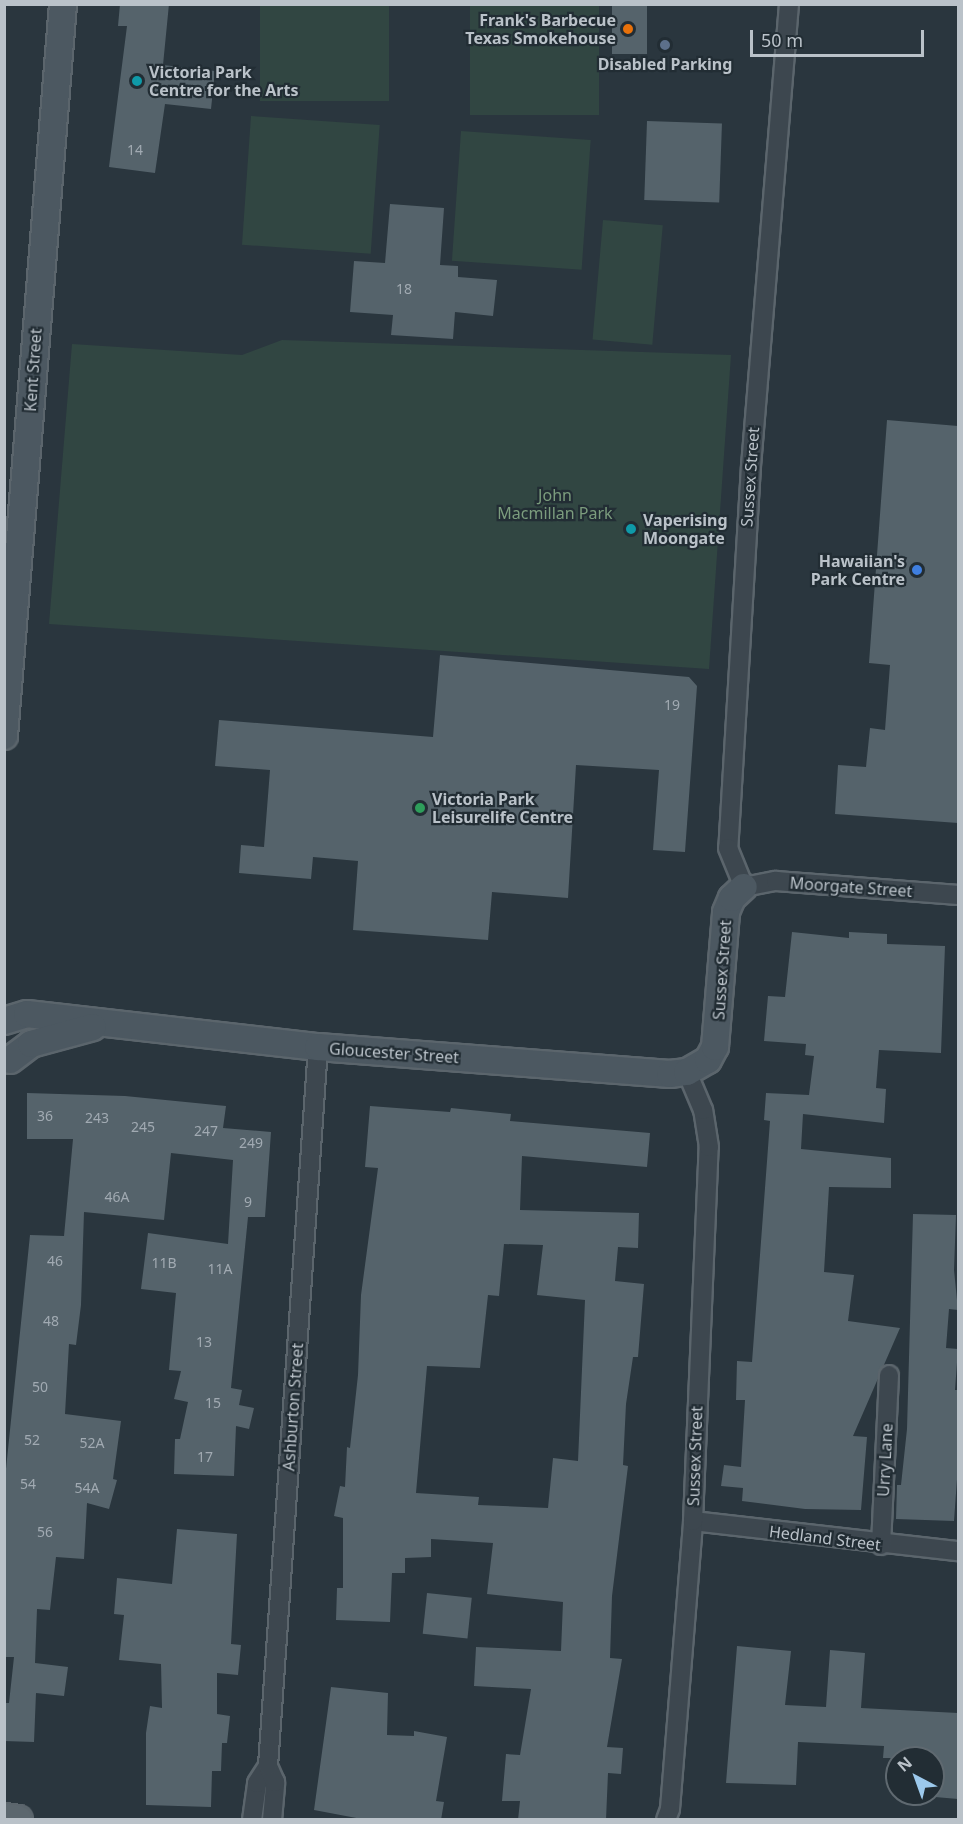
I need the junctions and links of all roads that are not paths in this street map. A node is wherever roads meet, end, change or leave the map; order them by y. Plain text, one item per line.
1 (63, 4) edge
2 (789, 4) edge
3 (4, 736) edge
4 (744, 886) junction
5 (958, 895) edge
6 (4, 1023) edge
7 (102, 1026) junction
8 (318, 1047) junction
9 (7, 1064) edge
10 (687, 1072) junction
11 (889, 1375) dead end
12 (693, 1521) junction
13 (881, 1545) junction
14 (958, 1551) edge
15 (268, 1766) junction
16 (4, 1818) edge
17 (18, 1820) edge
18 (252, 1820) edge
19 (272, 1820) edge
20 (666, 1820) edge

1 - 3 street, Kent Street
2 - 4 street, Sussex Street
4 - 5 street, Moorgate Street
4 - 10 street, Sussex Street
6 - 7 street, Gloucester Street
6 - 9 street
7 - 8 street, Gloucester Street
7 - 9 street, Gloucester Street
8 - 10 street, Gloucester Street
8 - 15 street, Ashburton Street
10 - 12 street, Sussex Street
11 - 13 street, Urry Lane
12 - 13 street, Hedland Street
12 - 20 street, Sussex Street
13 - 14 street, Hedland Street
15 - 18 street, Ashburton Street
15 - 19 street, Ashburton Street
16 - 17 main road

